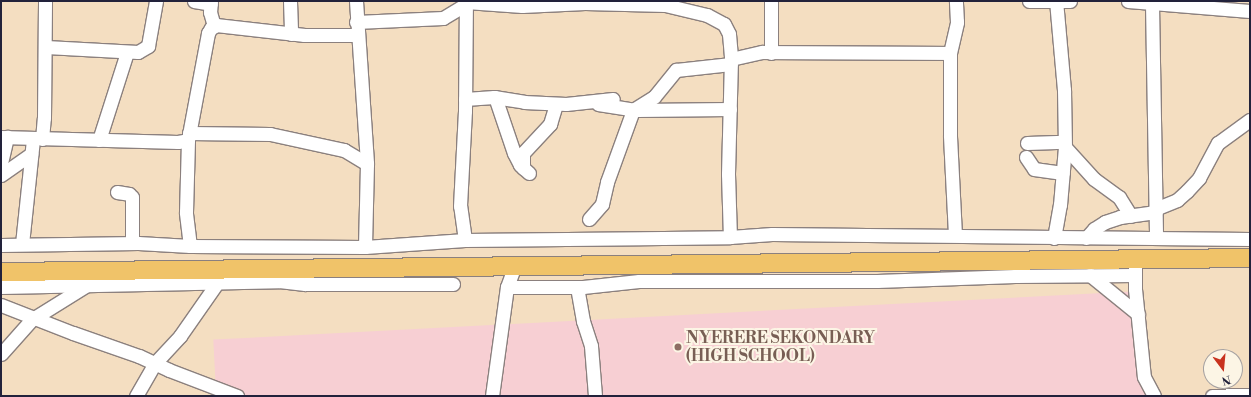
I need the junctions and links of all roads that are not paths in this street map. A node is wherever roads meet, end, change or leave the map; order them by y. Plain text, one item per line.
1 (45, 1) edge
2 (156, 1) edge
3 (194, 1) edge
4 (290, 1) edge
5 (356, 1) edge
6 (771, 1) edge
7 (956, 1) edge
8 (1029, 1) edge
9 (1070, 1) edge
10 (1128, 1) edge
11 (211, 2) edge
12 (466, 2) edge
13 (1056, 2) edge
14 (1152, 4) junction
15 (1250, 11) edge
16 (356, 22) junction
17 (214, 26) junction
18 (291, 34) junction
19 (357, 35) junction
20 (46, 47) junction
21 (127, 52) junction
22 (950, 52) junction
23 (771, 53) junction
24 (731, 62) junction
25 (496, 97) junction
26 (465, 99) junction
27 (613, 99) dead end
28 (593, 102) junction
29 (556, 104) junction
30 (730, 109) junction
31 (633, 110) junction
32 (1250, 120) edge
33 (189, 136) junction
34 (4, 137) edge
35 (37, 140) junction
36 (99, 140) junction
37 (1027, 143) dead end
38 (1064, 144) junction
39 (31, 154) junction
40 (1026, 157) dead end
41 (1, 163) edge
42 (367, 164) junction
43 (1, 170) edge
44 (1063, 173) junction
45 (1, 175) edge
46 (117, 192) dead end
47 (1156, 210) junction
48 (1131, 216) junction
49 (589, 219) dead end
50 (955, 235) junction
51 (730, 237) junction
52 (1054, 238) junction
53 (1086, 238) junction
54 (1156, 238) junction
55 (1250, 239) edge
56 (465, 240) junction
57 (132, 243) junction
58 (22, 244) junction
59 (1, 245) edge
60 (190, 246) junction
61 (365, 247) junction
62 (1250, 258) edge
63 (1136, 267) junction
64 (514, 268) junction
65 (1, 272) edge
66 (1090, 275) junction
67 (218, 283) junction
68 (89, 284) junction
69 (453, 284) dead end
70 (1, 287) edge
71 (507, 287) junction
72 (577, 287) junction
73 (1, 305) edge
74 (1138, 314) junction
75 (33, 318) junction
76 (1, 354) edge
77 (155, 363) junction
78 (136, 396) edge
79 (237, 396) edge
80 (492, 396) edge
81 (595, 396) edge
82 (1154, 396) edge
83 (1212, 396) edge
84 (1250, 396) edge

1 - 20 street
2 - 21 street
3 - 11 street
4 - 18 street
5 - 16 street
6 - 23 street
7 - 22 street
8 - 13 street
9 - 13 street
10 - 14 street
11 - 17 street
12 - 16 street
12 - 24 street
12 - 26 street
13 - 38 street
14 - 15 street
14 - 47 street
16 - 19 street
17 - 18 street
17 - 33 street
18 - 19 street
19 - 42 street
20 - 21 street
20 - 35 street
21 - 36 street
22 - 23 street
22 - 50 street
23 - 24 street
24 - 30 street
24 - 31 street
25 - 26 street
25 - 29 street
25 - 29 street
26 - 56 street
27 - 28 street
28 - 29 street
28 - 31 street
30 - 31 street
30 - 51 street
31 - 49 street
32 - 47 street
33 - 36 street
33 - 42 street
33 - 60 street
34 - 35 street
34 - 41 street
35 - 36 street
35 - 39 street
37 - 38 street
38 - 44 street
38 - 48 street
39 - 45 street
39 - 58 street
40 - 44 street
42 - 61 street
43 - 45 street
44 - 52 street
46 - 57 street
47 - 48 street
47 - 54 street
48 - 53 street
50 - 51 street
50 - 52 street
51 - 56 street
52 - 53 street
53 - 54 street
54 - 55 street
56 - 61 street
57 - 58 street
57 - 60 street
58 - 59 street
60 - 61 street
62 - 63 highway
63 - 64 highway
63 - 66 street
63 - 74 street
64 - 65 highway
64 - 71 street
66 - 72 street
66 - 74 street
67 - 68 street
67 - 69 street
67 - 77 street
68 - 70 street
68 - 75 street
71 - 72 street
71 - 80 street
72 - 81 street
73 - 75 street
74 - 82 street
75 - 76 street
75 - 77 street
77 - 78 street
77 - 79 street
83 - 84 street

